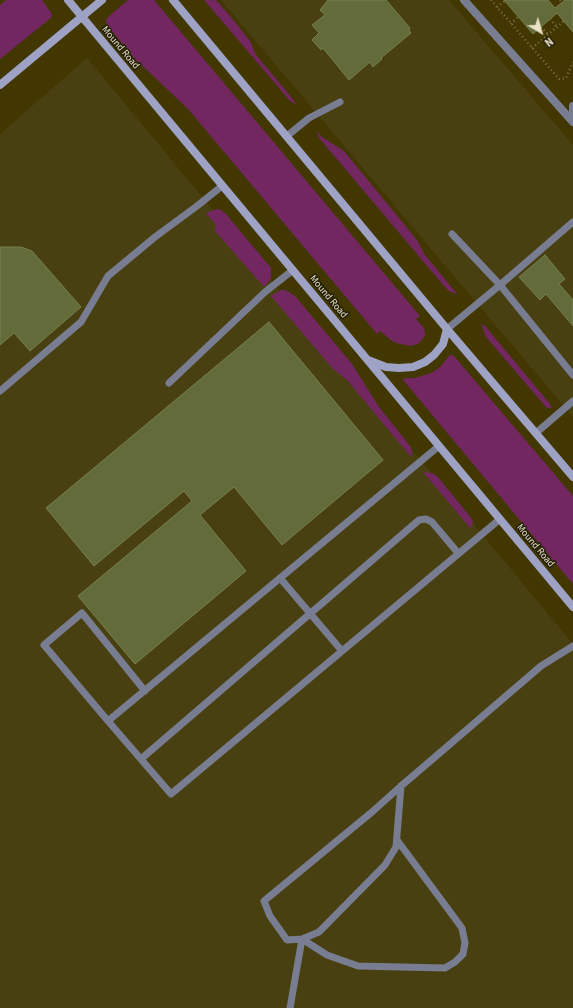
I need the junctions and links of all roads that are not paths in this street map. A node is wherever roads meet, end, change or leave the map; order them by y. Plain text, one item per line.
1 (68, 0) edge
2 (102, 0) edge
3 (173, 0) edge
4 (464, 0) edge
5 (81, 17) junction
6 (0, 85) edge
7 (340, 102) dead end
8 (573, 106) edge
9 (573, 112) edge
10 (573, 122) edge
11 (287, 136) junction
12 (222, 186) junction
13 (573, 222) edge
14 (452, 234) dead end
15 (293, 270) junction
16 (500, 285) junction
17 (447, 329) junction
18 (367, 360) junction
19 (573, 375) edge
20 (169, 384) dead end
21 (0, 391) edge
22 (573, 401) edge
23 (536, 433) junction
24 (439, 446) junction
25 (572, 474) edge
26 (500, 519) junction
27 (458, 553) junction
28 (280, 578) junction
29 (573, 607) edge
30 (310, 614) junction
31 (573, 646) edge
32 (342, 651) junction
33 (145, 690) junction
34 (108, 721) junction
35 (141, 759) junction
36 (401, 786) junction
37 (397, 840) junction
38 (302, 940) junction
39 (290, 1008) edge

1 - 5 main road, Mound Road
2 - 5 main road
3 - 11 main road
4 - 10 street
5 - 6 main road
5 - 12 main road, Mound Road
7 - 11 lane
8 - 9 street
11 - 17 main road
12 - 15 main road, Mound Road
12 - 21 lane
13 - 16 lane
14 - 16 lane
15 - 18 main road, Mound Road
15 - 20 lane
16 - 17 lane
16 - 19 lane
17 - 18 main road
17 - 23 main road
18 - 24 main road, Mound Road
22 - 23 lane
23 - 25 main road
24 - 26 main road, Mound Road
24 - 28 lane
26 - 27 lane
26 - 29 main road, Mound Road
27 - 30 lane
27 - 32 lane
28 - 30 lane
28 - 33 lane
30 - 32 lane
30 - 35 lane
31 - 36 lane
32 - 35 lane
33 - 34 lane
33 - 34 lane
34 - 35 lane
36 - 37 lane
36 - 38 lane
37 - 38 lane
37 - 38 lane
38 - 39 lane

